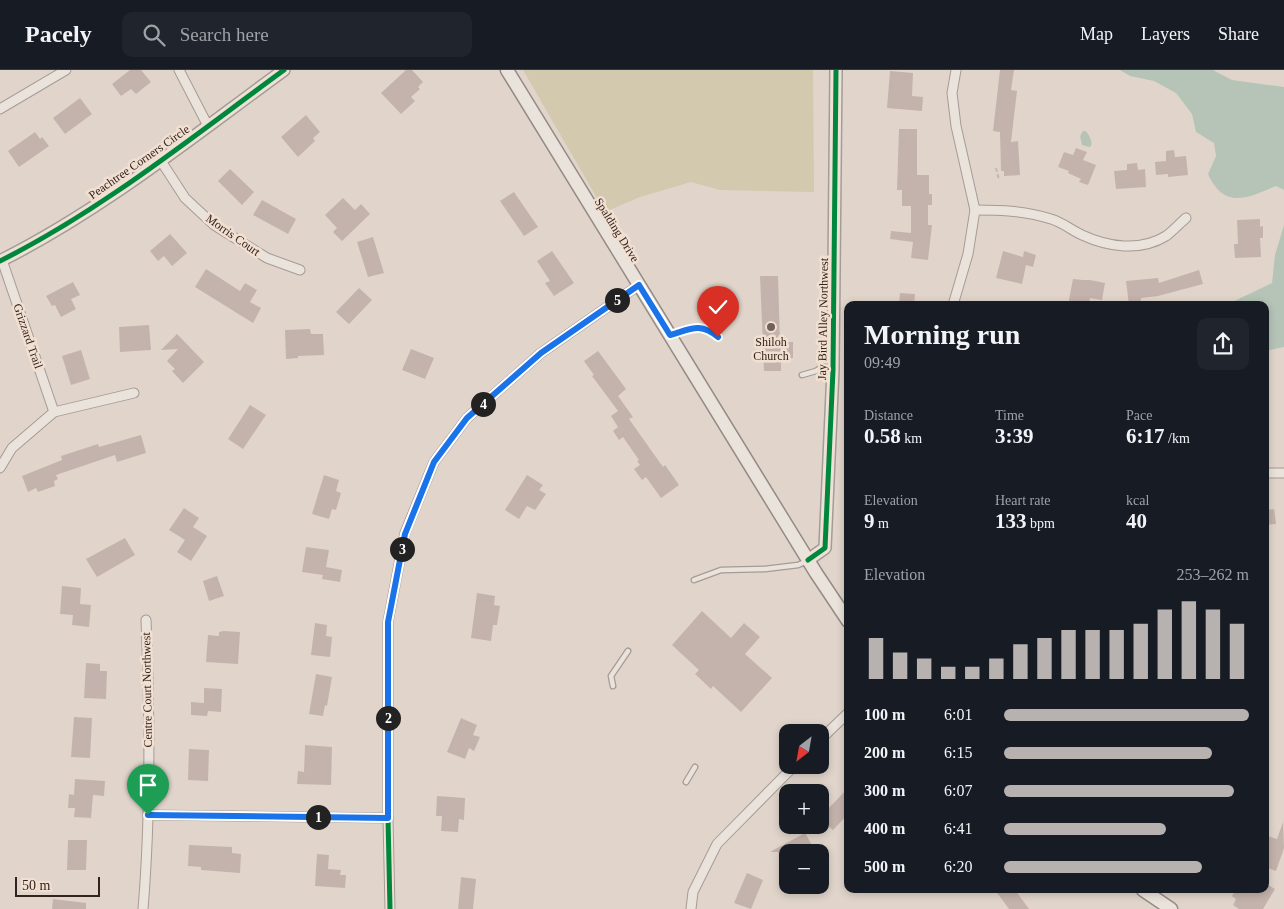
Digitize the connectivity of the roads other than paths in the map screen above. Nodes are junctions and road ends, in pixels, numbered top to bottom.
1 (66, 70) edge
2 (179, 70) edge
3 (284, 70) edge
4 (507, 70) edge
5 (836, 70) edge
6 (956, 70) edge
7 (0, 108) edge
8 (208, 126) junction
9 (161, 161) junction
10 (975, 210) junction
11 (1186, 218) dead end
12 (1, 260) edge
13 (300, 270) dead end
14 (639, 285) junction
15 (954, 301) edge
16 (709, 310) dead end
17 (708, 328) junction
18 (670, 335) junction
19 (718, 337) dead end
20 (833, 370) junction
21 (802, 374) dead end
22 (134, 393) dead end
23 (54, 412) junction
24 (0, 468) edge
25 (1269, 473) edge
26 (1284, 474) edge
27 (808, 560) junction
28 (694, 580) dead end
29 (844, 615) edge
30 (146, 620) dead end
31 (628, 651) dead end
32 (613, 686) dead end
33 (844, 717) edge
34 (829, 731) edge
35 (695, 767) dead end
36 (786, 774) edge
37 (686, 782) dead end
38 (148, 815) junction
39 (388, 818) junction
40 (1147, 893) edge
41 (143, 909) edge
42 (390, 909) edge
43 (692, 909) edge
44 (1171, 909) edge

1 - 7 street
2 - 8 street
3 - 8 street, Peachtree Corners Circle
4 - 14 main road, Spalding Drive
5 - 20 street, Jay Bird Alley Northwest
6 - 10 street
8 - 9 street, Peachtree Corners Circle
9 - 12 street, Peachtree Corners Circle
9 - 13 street, Morris Court
10 - 11 street
10 - 15 street
12 - 23 street, Grizzard Trail
14 - 18 main road, Spalding Drive
14 - 39 street
16 - 17 lane
17 - 18 lane
17 - 19 lane
18 - 27 main road, Spalding Drive
20 - 21 lane
20 - 27 street, Jay Bird Alley Northwest
22 - 23 street
23 - 24 street
25 - 26 street
27 - 28 lane
27 - 29 main road, Spalding Drive
30 - 38 street, Centre Court Northwest
31 - 32 lane
33 - 34 street
35 - 37 lane
36 - 43 street
38 - 39 street
38 - 41 street, Centre Court Northwest
39 - 42 street
40 - 44 main road

